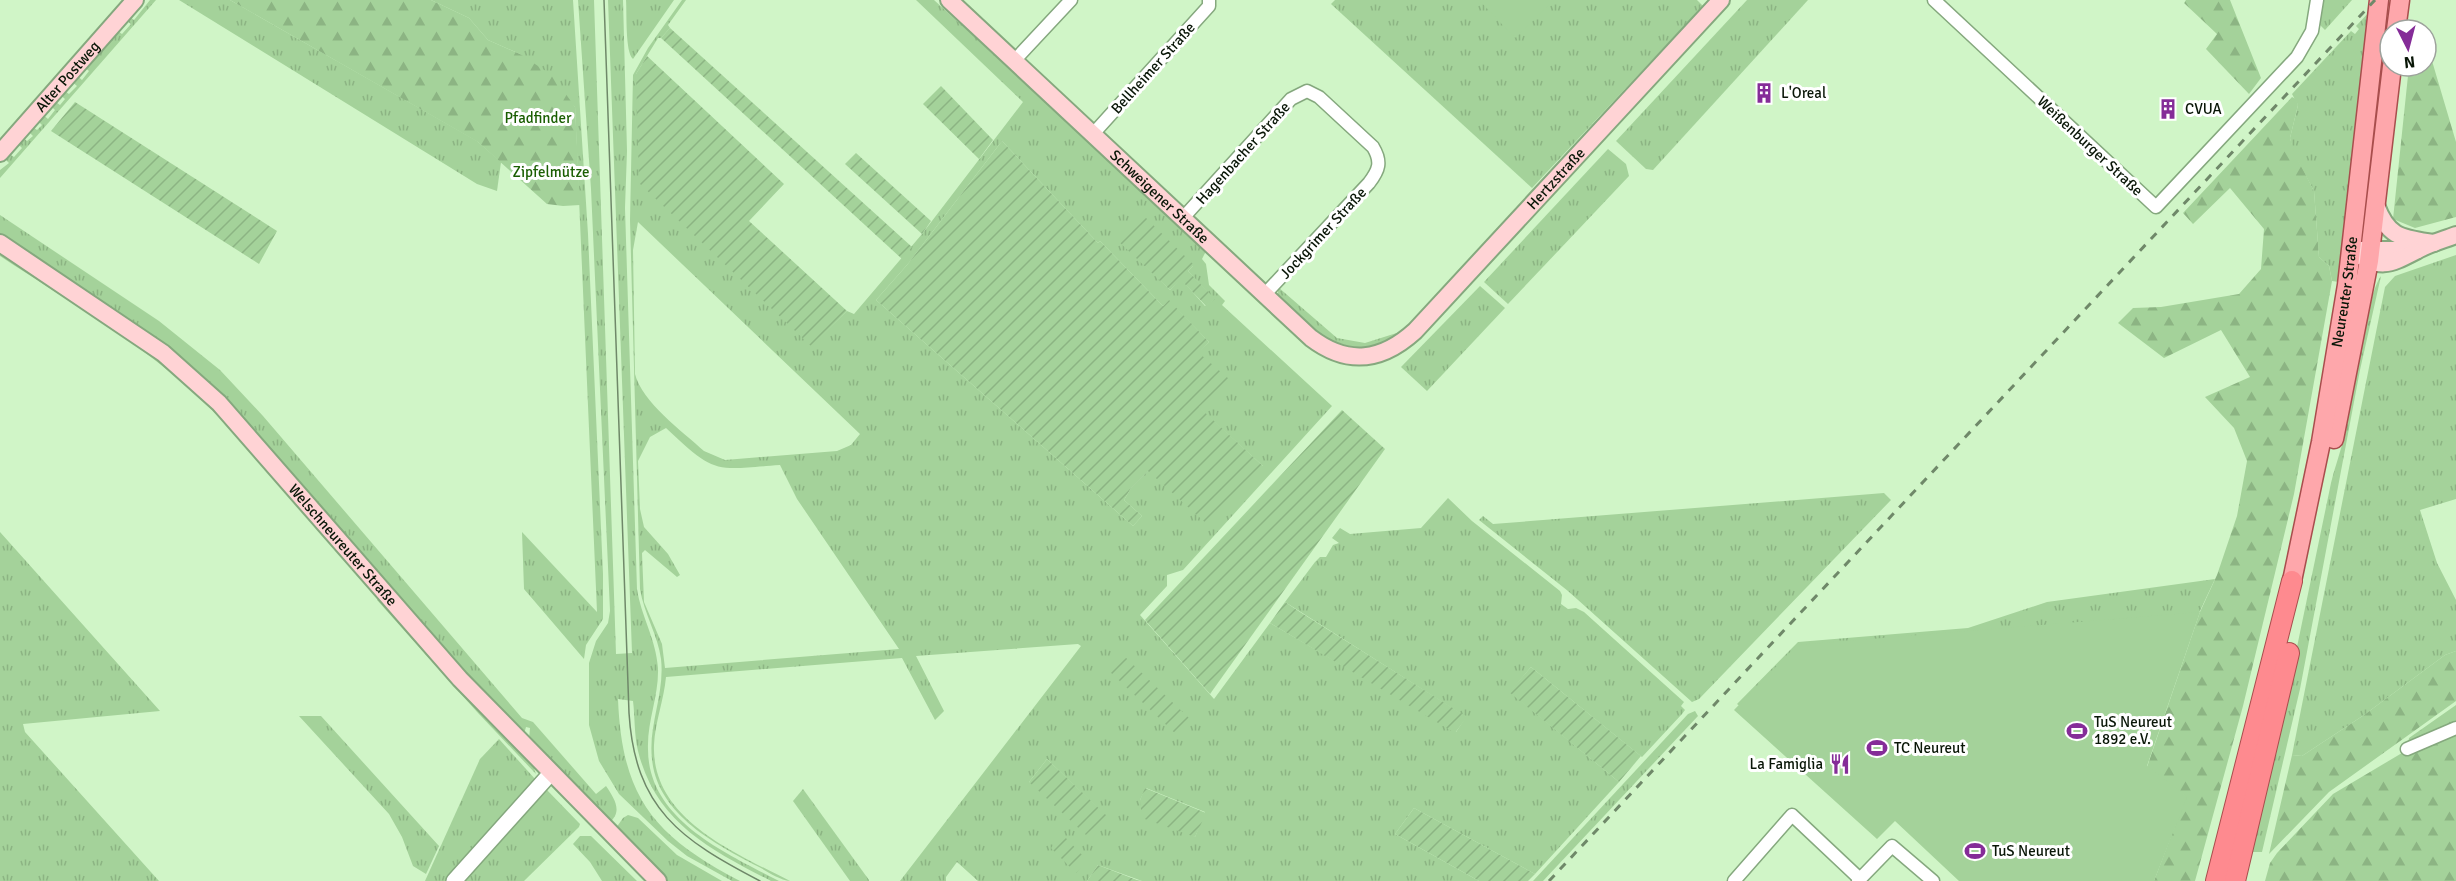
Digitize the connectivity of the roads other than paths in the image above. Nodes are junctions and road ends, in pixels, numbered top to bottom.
1 (135, 0) edge
2 (950, 0) edge
3 (1071, 0) edge
4 (1209, 0) edge
5 (1721, 0) edge
6 (1935, 0) edge
7 (2317, 0) edge
8 (2379, 0) edge
9 (2400, 0) edge
10 (2398, 18) edge
11 (1014, 61) junction
12 (2391, 78) edge
13 (1307, 91) joint
14 (1093, 134) junction
15 (0, 153) edge
16 (2376, 205) junction
17 (1182, 219) junction
18 (2456, 236) edge
19 (0, 243) edge
20 (2435, 243) junction
21 (2352, 251) junction
22 (2370, 255) junction
23 (1265, 294) junction
24 (1386, 351) joint
25 (2298, 582) junction
26 (2456, 728) edge
27 (2407, 749) dead end
28 (551, 772) junction
29 (1859, 880) edge
30 (454, 881) edge
31 (658, 881) edge
32 (1734, 881) edge
33 (1934, 881) edge
34 (2216, 881) edge
35 (2235, 881) edge

1 - 15 main road, Alter Postweg
2 - 11 main road, Schweigener Straße
3 - 11 street
4 - 14 street, Bellheimer Straße
5 - 24 main road, Hertzstraße
6 - 7 street, Weißenburger Straße
8 - 21 main road, Neureuter Straße
9 - 10 main road
11 - 14 main road, Schweigener Straße
12 - 16 main road, Neureuter Straße
13 - 17 street, Hagenbacher Straße
13 - 23 street, Jockgrimer Straße
14 - 17 main road, Schweigener Straße
16 - 20 main road
16 - 22 main road, Neureuter Straße
17 - 23 main road, Schweigener Straße
18 - 20 main road
19 - 28 main road, Welschneureuter Straße
20 - 22 main road
21 - 22 main road
21 - 25 main road, Neureuter Straße
22 - 25 main road, Neureuter Straße
23 - 24 main road, Schweigener Straße
25 - 34 highway
25 - 35 highway
26 - 27 street
28 - 30 street
28 - 31 main road, Welschneureuter Straße
29 - 32 street
29 - 33 street

